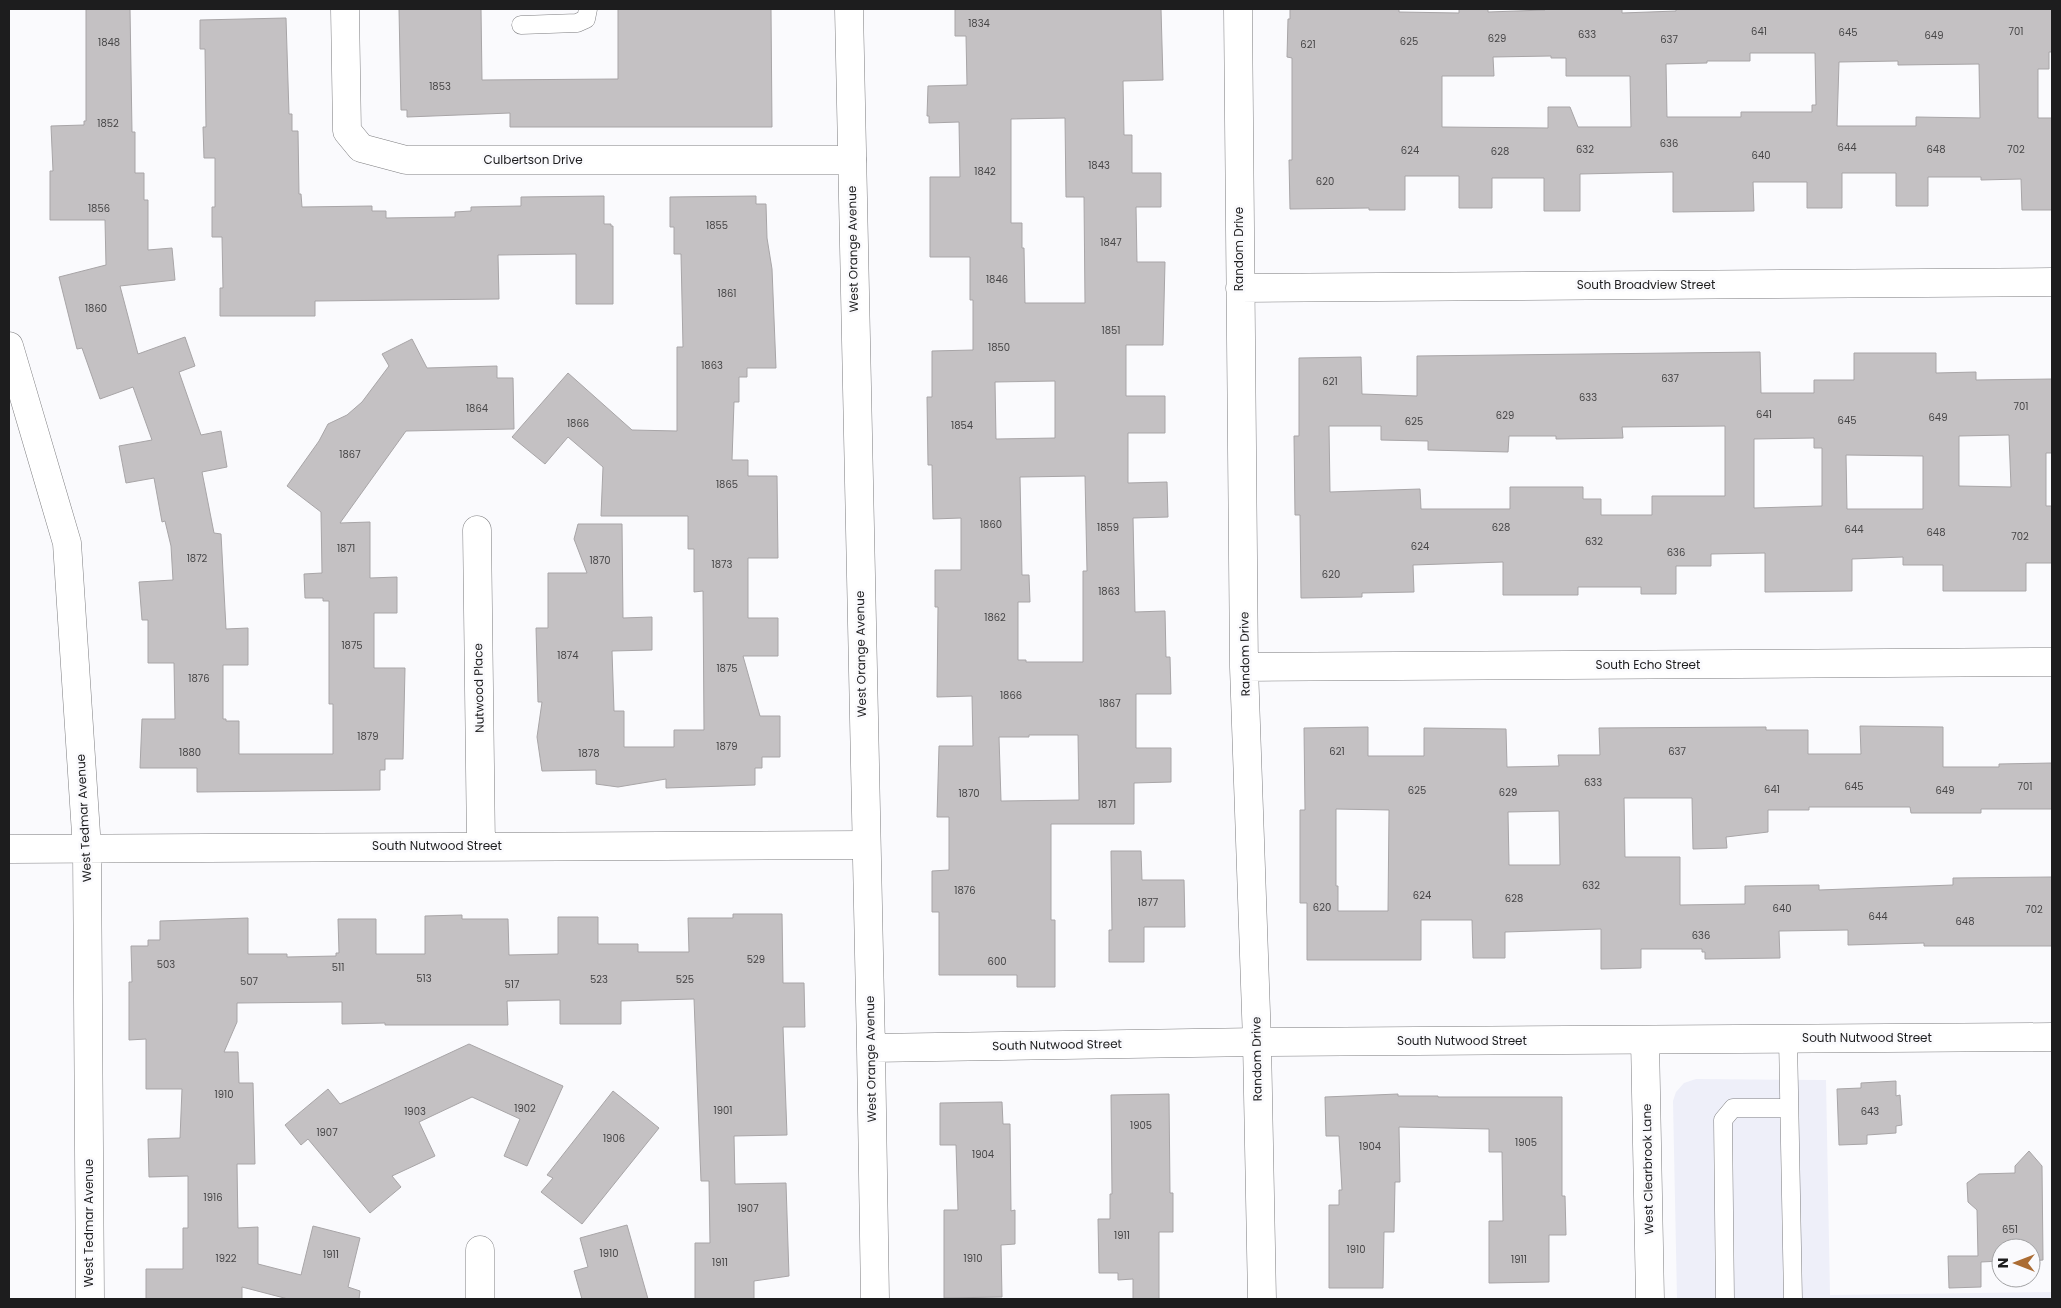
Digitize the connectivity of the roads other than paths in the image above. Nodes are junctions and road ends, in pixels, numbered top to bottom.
1 (345, 9) edge
2 (588, 9) edge
3 (848, 9) edge
4 (1238, 9) edge
5 (521, 25) dead end
6 (852, 160) junction
7 (2052, 282) edge
8 (1240, 288) junction
9 (9, 346) edge
10 (477, 530) dead end
11 (2052, 662) edge
12 (1244, 667) junction
13 (865, 845) junction
14 (481, 846) junction
15 (9, 849) edge
16 (87, 849) junction
17 (2052, 1037) edge
18 (1788, 1039) junction
19 (1645, 1040) junction
20 (1257, 1042) junction
21 (871, 1048) junction
22 (1789, 1108) junction
23 (480, 1250) dead end
24 (90, 1299) edge
25 (480, 1299) edge
26 (875, 1299) edge
27 (1262, 1299) edge
28 (1650, 1299) edge
29 (1725, 1299) edge
30 (1793, 1299) edge

1 - 6 street, Culbertson Drive
2 - 5 lane
3 - 6 street, West Orange Avenue
4 - 8 street, Random Drive
6 - 13 street, West Orange Avenue
7 - 8 street, South Broadview Street
8 - 12 street, Random Drive
9 - 16 street, West Tedmar Avenue
10 - 14 street, Nutwood Place
11 - 12 street, South Echo Street
12 - 20 street, Random Drive
13 - 14 street, South Nutwood Street
13 - 21 street, West Orange Avenue
14 - 16 street, South Nutwood Street
15 - 16 street, South Nutwood Street
16 - 24 street, West Tedmar Avenue
17 - 18 street, South Nutwood Street
18 - 19 street, South Nutwood Street
18 - 22 lane
19 - 20 street, South Nutwood Street
19 - 28 street, West Clearbrook Lane
20 - 21 street, South Nutwood Street
20 - 27 street, Random Drive
21 - 26 street, West Orange Avenue
22 - 29 lane
22 - 30 lane
23 - 25 street

